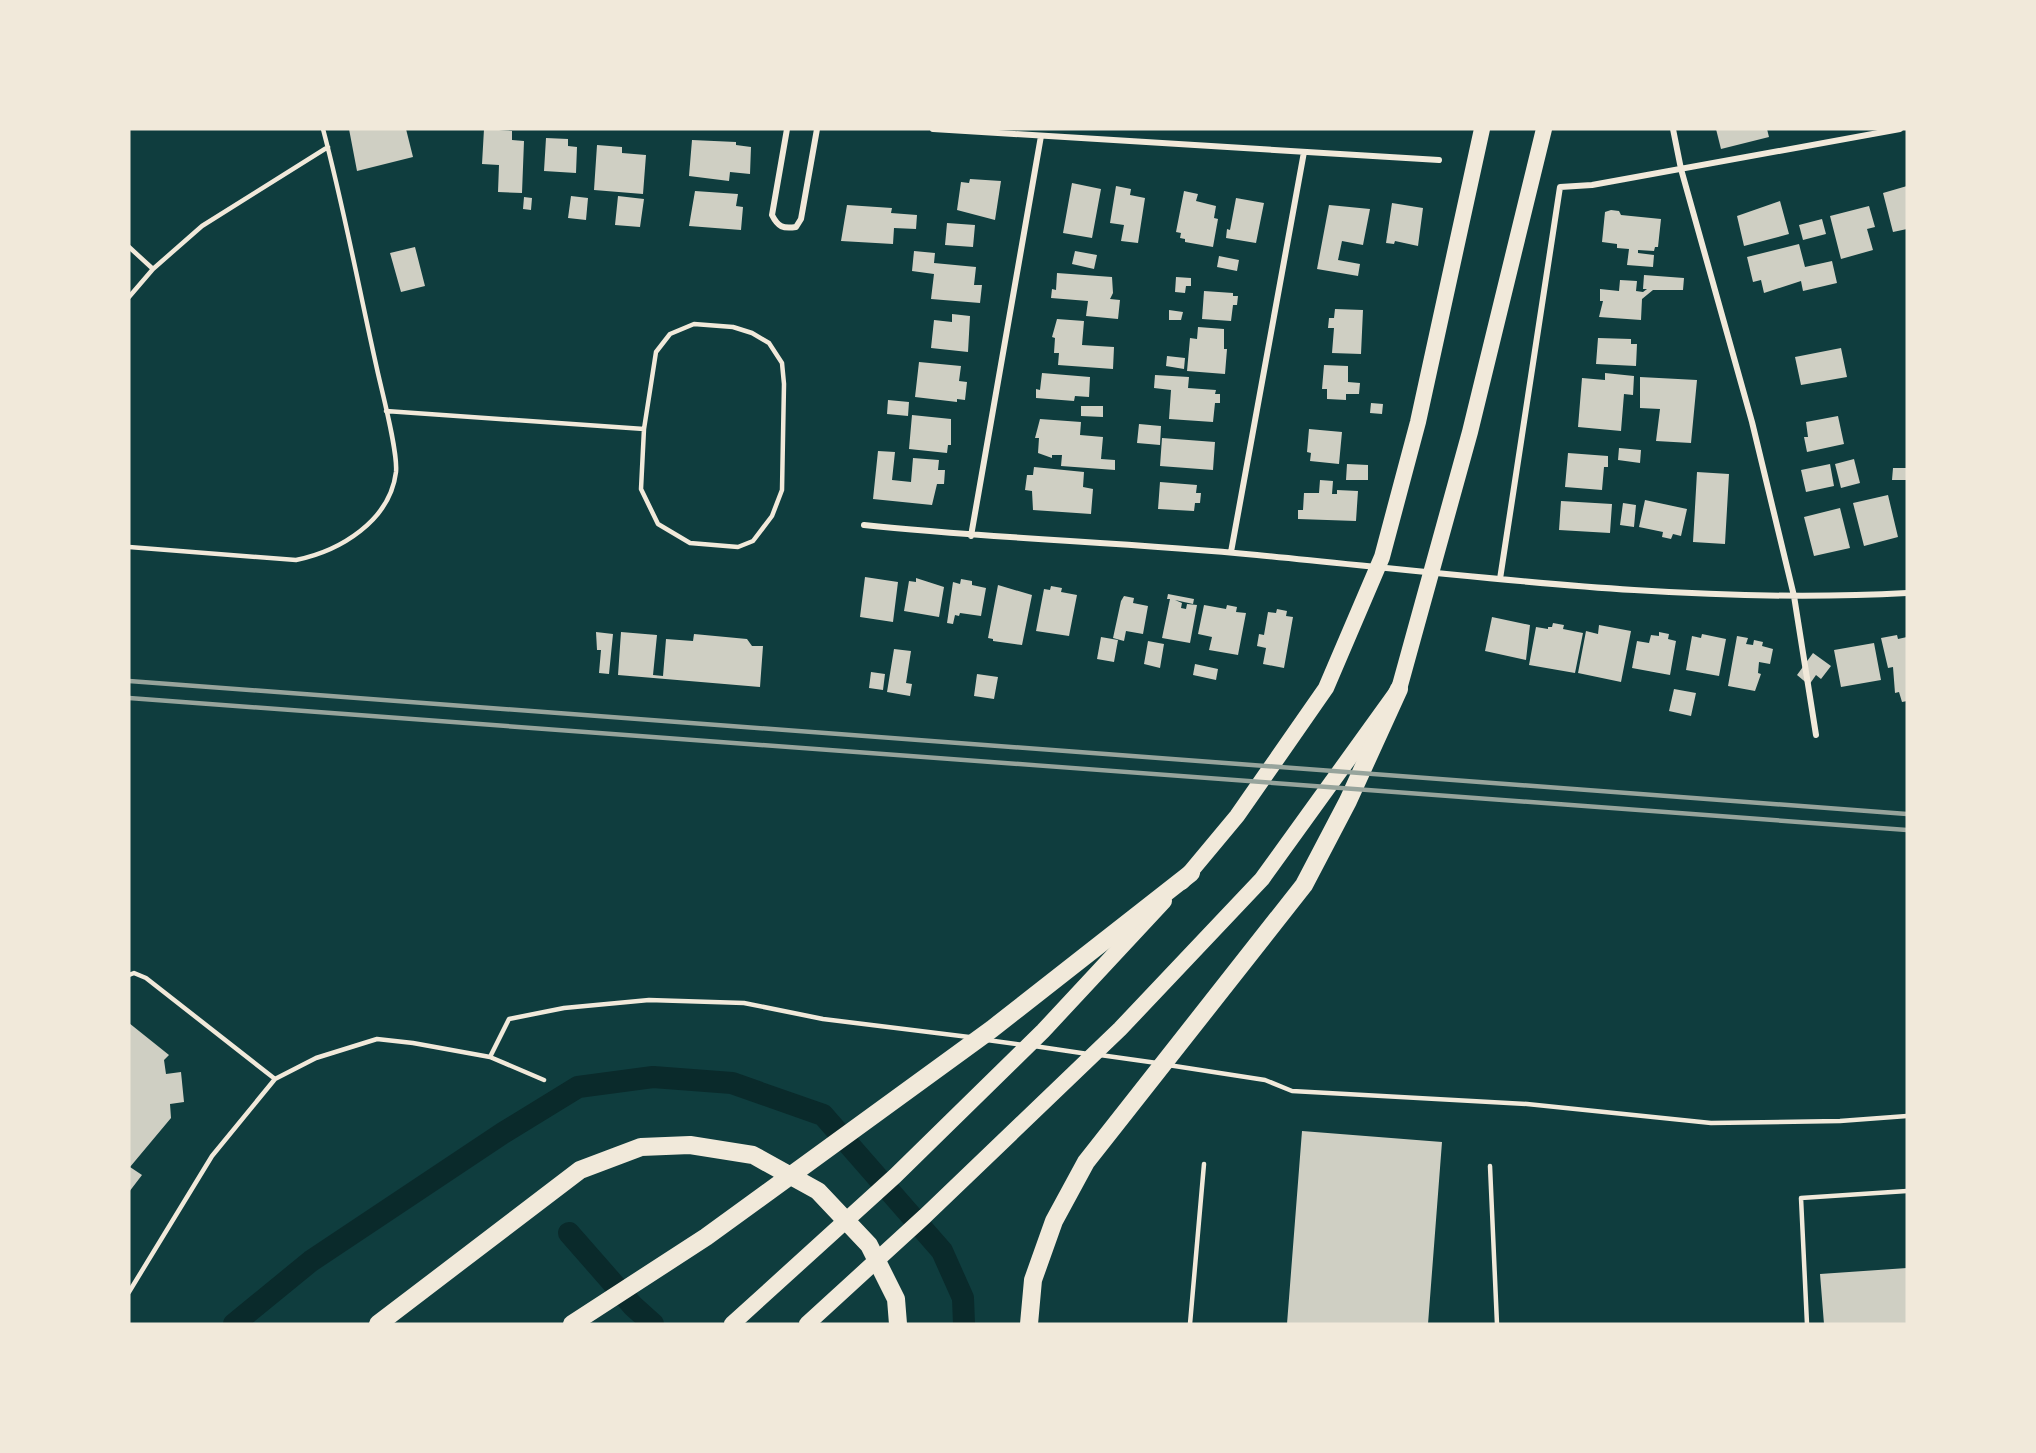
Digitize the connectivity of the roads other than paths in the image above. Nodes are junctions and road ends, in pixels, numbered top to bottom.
1 (323, 129) edge
2 (788, 129) edge
3 (817, 129) edge
4 (933, 129) edge
5 (1482, 129) edge
6 (1544, 129) edge
7 (1673, 129) edge
8 (1900, 129) edge
9 (1041, 136) junction
10 (328, 147) junction
11 (1304, 152) junction
12 (1439, 160) dead end
13 (1681, 169) junction
14 (129, 247) edge
15 (153, 269) junction
16 (129, 297) edge
17 (386, 411) junction
18 (644, 429) junction
19 (864, 525) dead end
20 (971, 536) junction
21 (129, 547) edge
22 (1231, 552) junction
23 (1500, 579) junction
24 (1907, 593) edge
25 (1794, 596) junction
26 (1399, 689) junction
27 (1816, 735) dead end
28 (1191, 873) junction
29 (129, 975) edge
30 (490, 1057) junction
31 (274, 1079) junction
32 (544, 1080) dead end
33 (1907, 1116) edge
34 (1204, 1164) dead end
35 (1490, 1166) dead end
36 (1907, 1191) edge
37 (129, 1292) edge
38 (378, 1324) edge
39 (572, 1324) edge
40 (732, 1324) edge
41 (807, 1324) edge
42 (898, 1324) edge
43 (1029, 1324) edge
44 (1190, 1324) edge
45 (1497, 1324) edge
46 (1807, 1324) edge

1 - 10 lane
2 - 3 street
4 - 9 street
5 - 28 highway
6 - 26 highway
7 - 13 street
8 - 13 street
9 - 11 street
9 - 20 street
10 - 15 lane
10 - 17 lane
11 - 12 street
11 - 22 street
13 - 23 street
13 - 25 street
14 - 15 lane
15 - 16 lane
17 - 18 lane
17 - 21 lane
18 - 18 lane
19 - 20 street
20 - 22 street
22 - 23 street
23 - 25 street
24 - 25 street
25 - 27 street
26 - 41 highway
26 - 43 highway
28 - 39 highway
28 - 40 highway
29 - 31 lane
30 - 31 lane
30 - 32 lane
30 - 33 lane
31 - 37 lane
34 - 44 lane
35 - 45 lane
36 - 46 lane
38 - 42 highway

